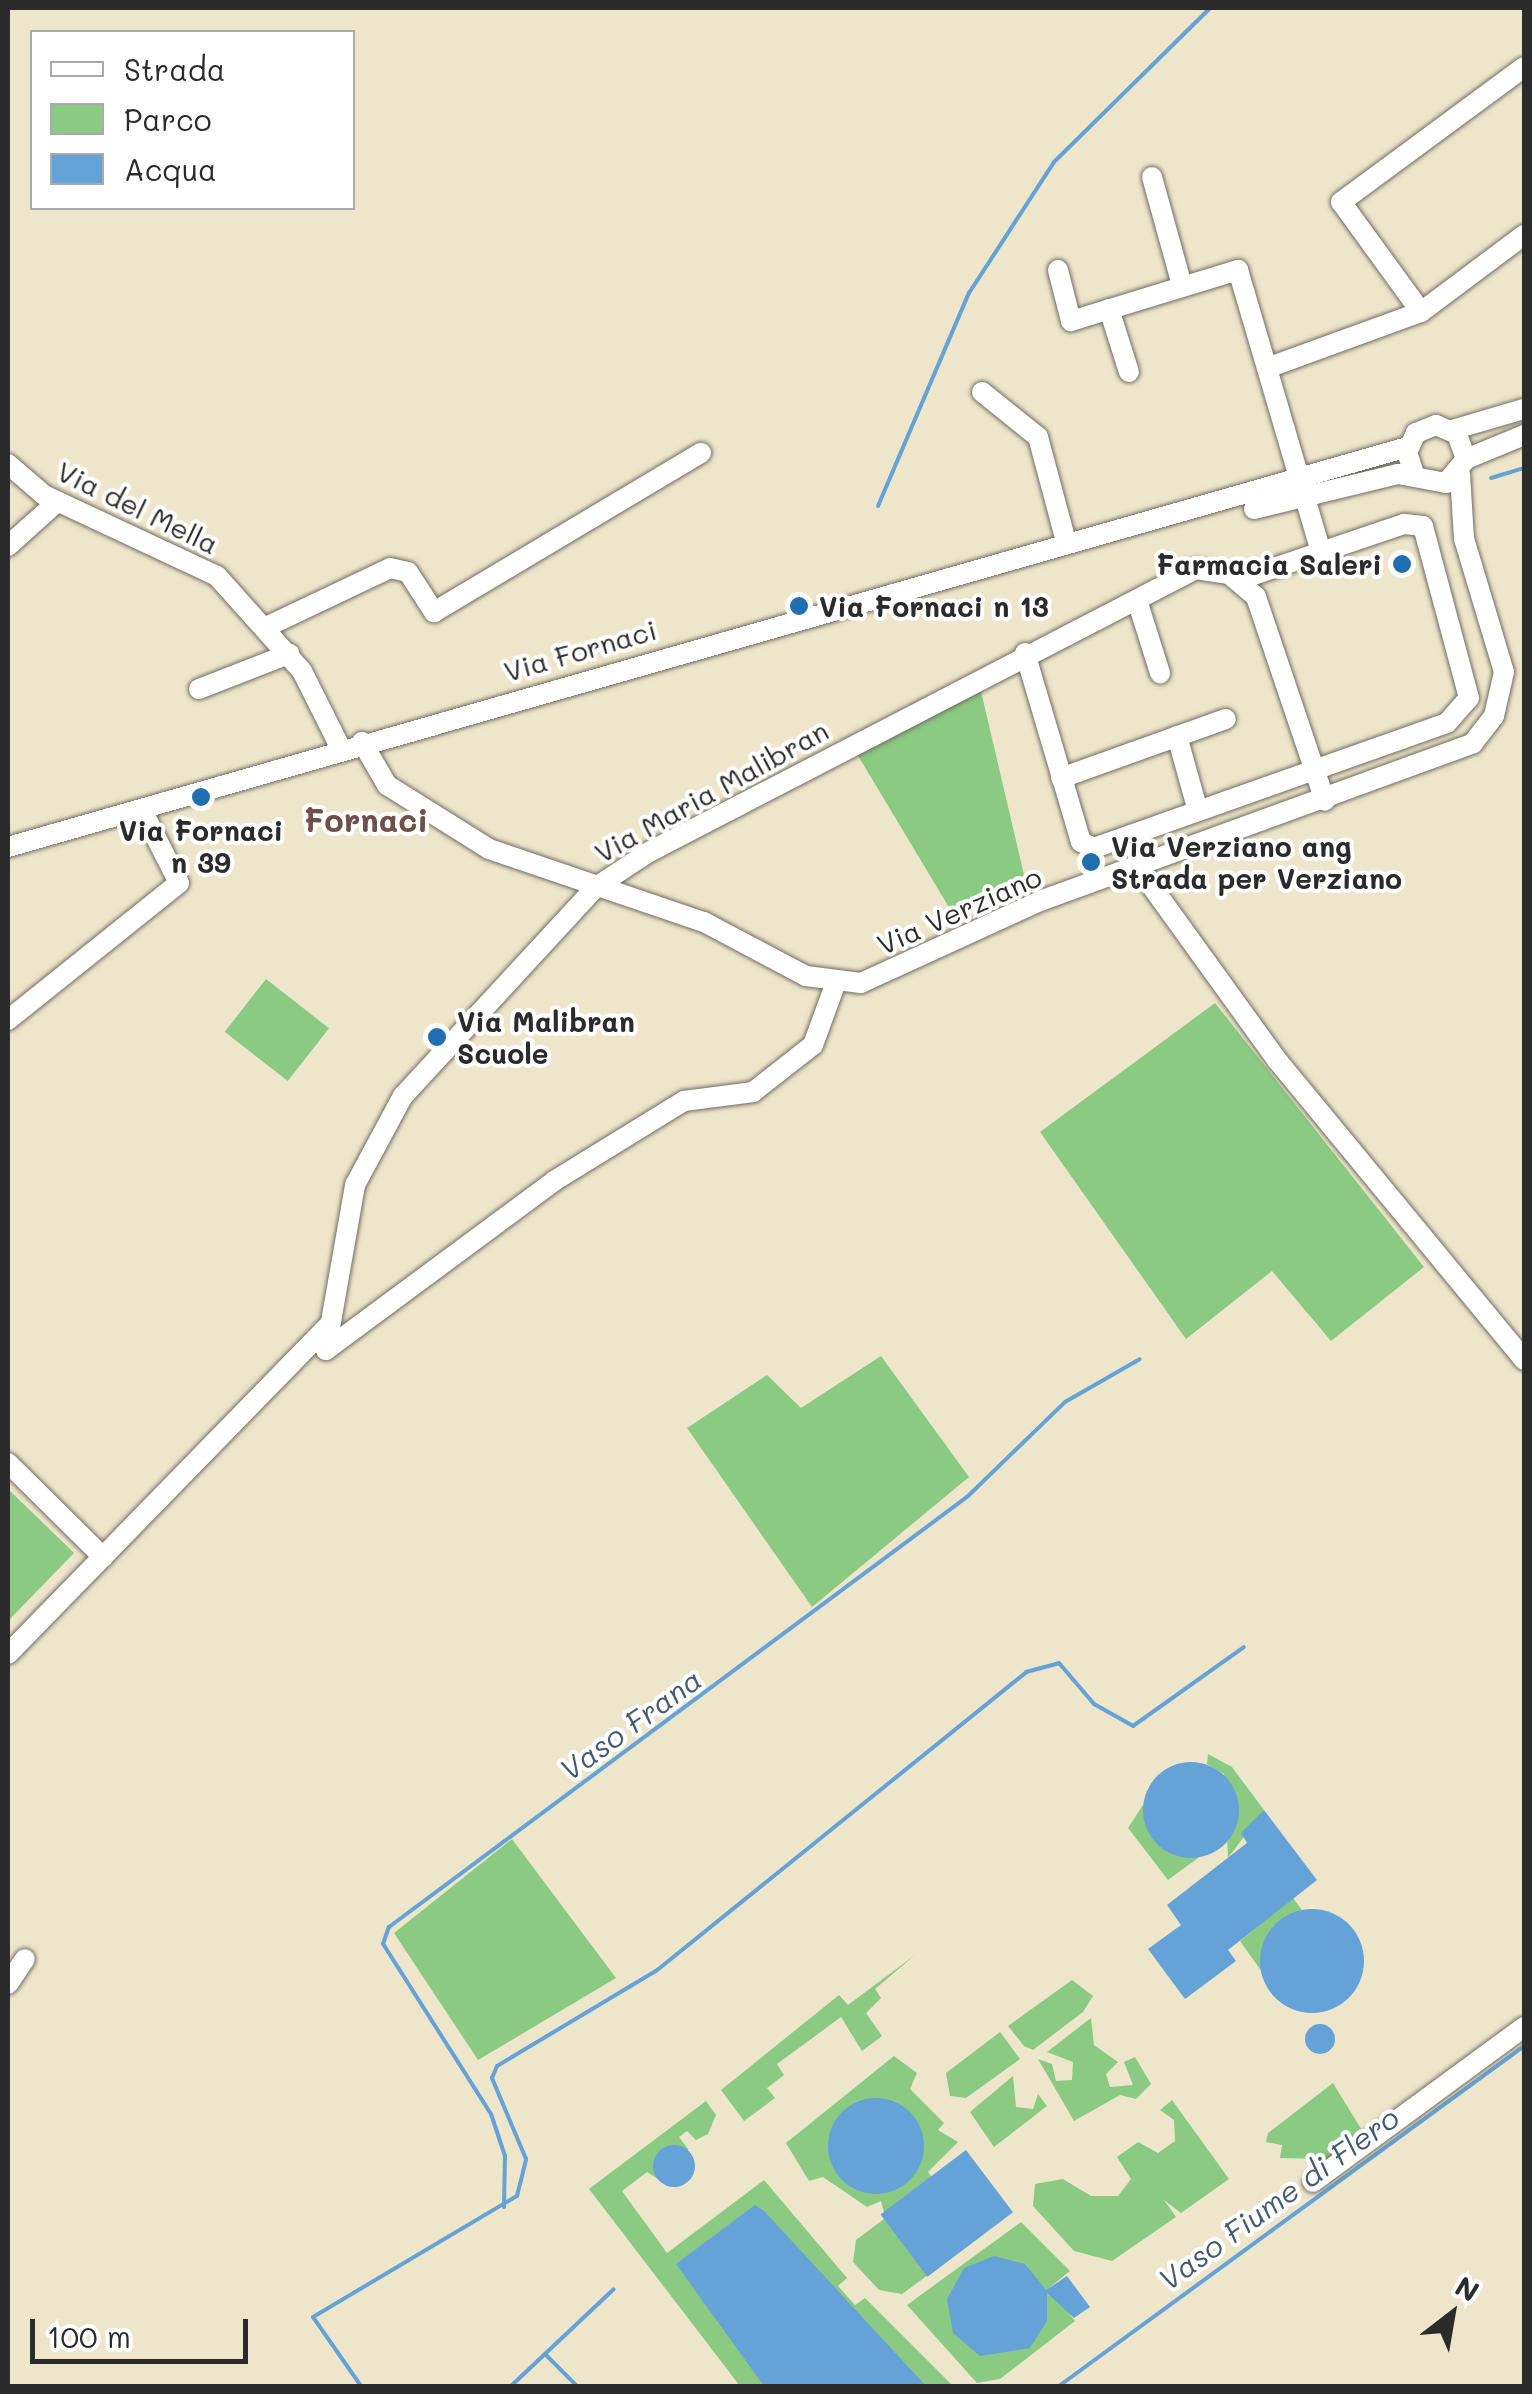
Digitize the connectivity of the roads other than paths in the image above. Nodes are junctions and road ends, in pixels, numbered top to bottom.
1 (1524, 67) edge
2 (1152, 176) dead end
3 (1524, 235) edge
4 (1058, 270) dead end
5 (1182, 285) junction
6 (1109, 309) junction
7 (1421, 312) junction
8 (1267, 368) junction
9 (1129, 372) dead end
10 (982, 392) dead end
11 (1524, 408) edge
12 (1452, 430) junction
13 (1524, 435) edge
14 (1408, 447) junction
15 (701, 453) dead end
16 (8, 464) edge
17 (1463, 466) junction
18 (1416, 476) junction
19 (1438, 485) junction
20 (1304, 490) junction
21 (57, 502) junction
22 (1064, 538) junction
23 (1464, 539) junction
24 (8, 546) edge
25 (1320, 548) junction
26 (1239, 580) junction
27 (1137, 600) junction
28 (266, 627) junction
29 (1492, 630) junction
30 (1460, 642) junction
31 (1025, 653) junction
32 (289, 654) junction
33 (1160, 673) dead end
34 (199, 689) dead end
35 (1226, 720) dead end
36 (1177, 736) junction
37 (362, 742) junction
38 (341, 749) junction
39 (1312, 770) junction
40 (1061, 778) junction
41 (1325, 801) junction
42 (142, 810) junction
43 (1198, 811) junction
44 (8, 848) edge
45 (1137, 866) junction
46 (596, 886) junction
47 (835, 986) junction
48 (8, 1020) edge
49 (330, 1324) junction
50 (1524, 1360) edge
51 (8, 1462) edge
52 (103, 1557) junction
53 (8, 1654) edge
54 (25, 1959) dead end
55 (8, 1984) edge
56 (1524, 2027) edge
57 (1313, 2182) dead end

1 - 7 street
2 - 5 street
3 - 7 street
4 - 6 street
5 - 6 street
5 - 8 street
6 - 9 street
7 - 8 street
8 - 20 street
10 - 22 street
11 - 12 street, Via Fornaci
12 - 14 street, Via Fornaci
12 - 17 street
13 - 17 street
14 - 18 street
14 - 20 street, Via Fornaci
15 - 28 street
16 - 21 street, Via del Mella
17 - 19 street
17 - 23 street
18 - 19 street
18 - 20 street, Via Fornaci
19 - 23 street
20 - 22 street, Via Fornaci
20 - 25 street
21 - 24 street
21 - 28 street, Via del Mella
22 - 37 street, Via Fornaci
23 - 29 street, Via Verziano
25 - 26 street
25 - 30 street
26 - 27 street, Via Maria Malibran
26 - 39 street
27 - 31 street, Via Maria Malibran
27 - 33 street
28 - 32 street, Via del Mella
29 - 30 street
29 - 41 street, Via Verziano
30 - 39 street
31 - 40 street
31 - 46 street, Via Maria Malibran
32 - 34 street
32 - 38 street, Via del Mella
35 - 36 street
36 - 40 street
36 - 43 street
37 - 38 street, Via Fornaci
37 - 46 street
38 - 42 street, Via Fornaci
39 - 41 street
39 - 43 street
40 - 43 street
41 - 45 street, Via Verziano
42 - 44 street, Via Fornaci
42 - 48 street
45 - 47 street, Via Verziano
45 - 50 street
46 - 47 street
46 - 49 street, Via Maria Malibran
47 - 49 street, Via Maria Malibran
49 - 52 street
51 - 52 street
52 - 53 street
54 - 55 street
56 - 57 street

